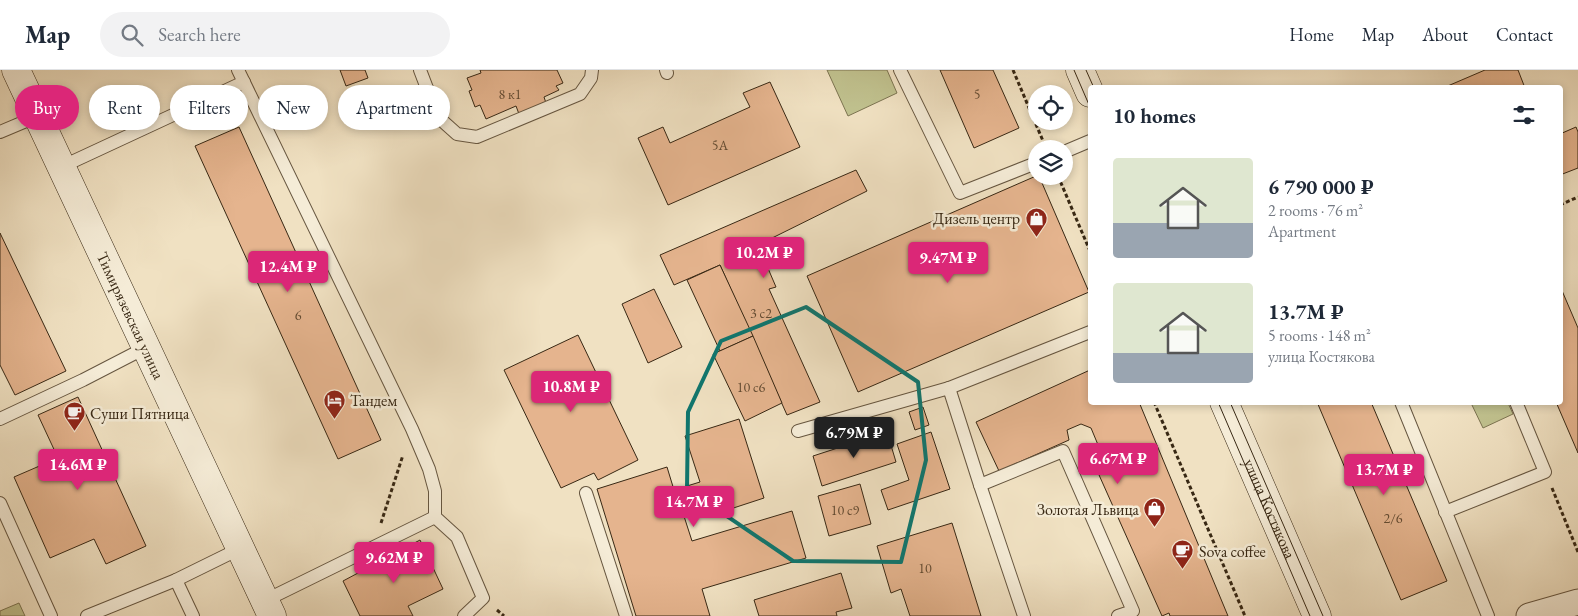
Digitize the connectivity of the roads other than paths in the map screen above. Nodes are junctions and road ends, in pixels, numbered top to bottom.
1 (16, 70) edge
2 (238, 70) edge
3 (420, 70) edge
4 (592, 70) edge
5 (900, 70) edge
6 (1080, 70) edge
7 (244, 82) junction
8 (23, 85) edge
9 (1088, 88) edge
10 (15, 126) edge
11 (44, 130) edge
12 (0, 132) edge
13 (1088, 142) edge
14 (1073, 148) edge
15 (1028, 166) edge
16 (61, 167) junction
17 (1088, 333) edge
18 (145, 348) junction
19 (949, 388) junction
20 (1225, 405) edge
21 (1402, 405) edge
22 (1517, 405) edge
23 (0, 419) edge
24 (798, 431) dead end
25 (980, 485) junction
26 (586, 493) dead end
27 (0, 503) edge
28 (1445, 512) junction
29 (434, 516) junction
30 (239, 549) junction
31 (176, 580) junction
32 (1578, 602) edge
33 (268, 609) edge
34 (51, 616) edge
35 (87, 616) edge
36 (193, 616) edge
37 (464, 616) edge
38 (626, 616) edge
39 (1024, 616) edge
40 (1118, 616) edge
41 (1317, 616) edge
42 (1488, 616) edge
43 (1529, 616) edge

1 - 8 main road, Тимирязевская улица
2 - 7 lane
3 - 4 lane
5 - 15 lane
6 - 9 main road
7 - 16 lane
7 - 29 lane
10 - 12 lane
11 - 16 main road, Тимирязевская улица
13 - 14 lane
16 - 18 main road, Тимирязевская улица
17 - 19 lane
18 - 23 lane
18 - 30 main road, Тимирязевская улица
19 - 24 lane
19 - 25 lane
20 - 41 main road, улица Костякова
21 - 28 lane
22 - 28 lane
25 - 39 lane
25 - 40 lane
26 - 38 lane
27 - 34 lane
28 - 42 lane
29 - 33 lane
29 - 37 lane
30 - 31 lane
30 - 33 main road, Тимирязевская улица
31 - 35 lane
31 - 36 lane
32 - 43 street

